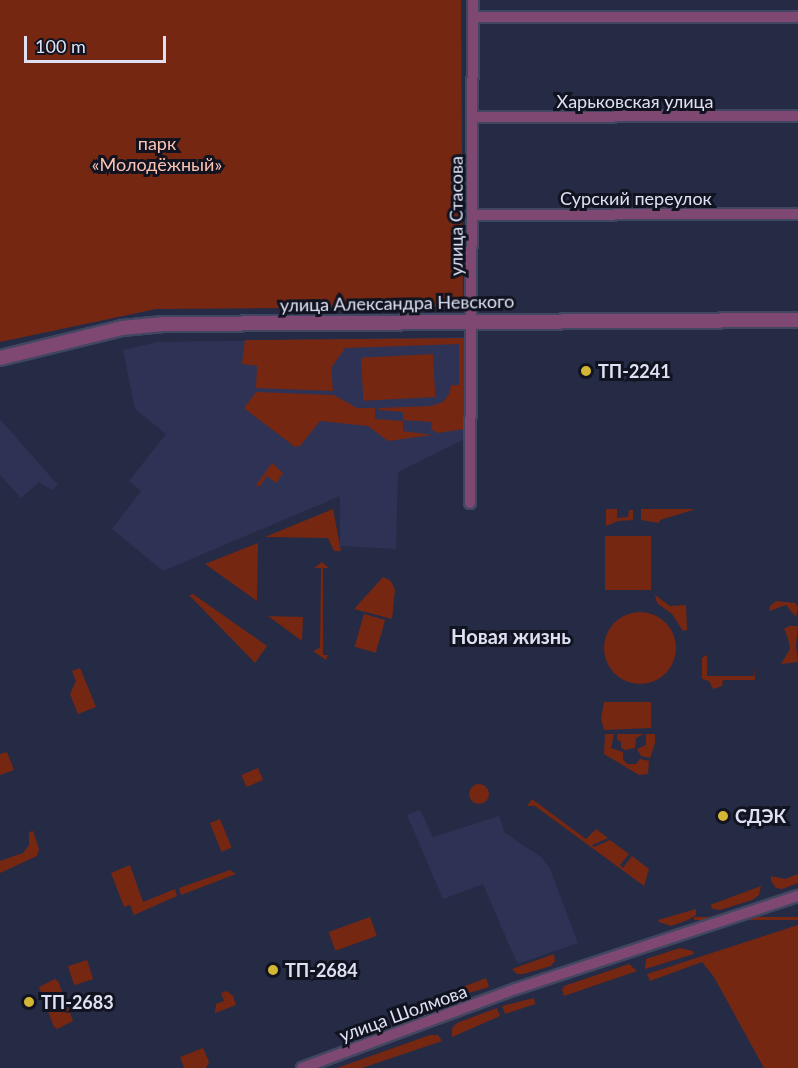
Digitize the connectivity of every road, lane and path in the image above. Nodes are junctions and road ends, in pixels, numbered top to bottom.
1 (473, 0) edge
2 (798, 16) edge
3 (473, 17) junction
4 (798, 116) edge
5 (473, 117) junction
6 (798, 214) edge
7 (473, 215) junction
8 (473, 320) junction
9 (798, 320) edge
10 (0, 358) edge
11 (470, 503) dead end
12 (798, 896) edge
13 (302, 1068) edge

1 - 3 street, улица Стасова
2 - 3 street
3 - 5 street, улица Стасова
4 - 5 street, Харьковская улица
5 - 7 street, улица Стасова
6 - 7 street, Сурский переулок
7 - 8 street, улица Стасова
8 - 9 street, улица Александра Невского
8 - 10 street, улица Александра Невского
8 - 11 street, улица Стасова
12 - 13 street, улица Шолмова

